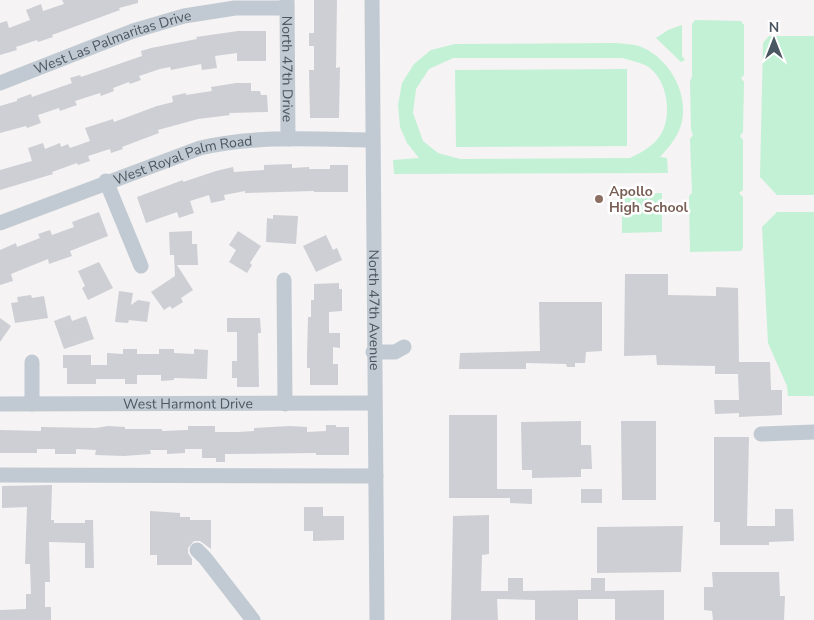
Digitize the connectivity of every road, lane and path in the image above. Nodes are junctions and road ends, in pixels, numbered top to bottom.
1 (372, 0) edge
2 (287, 4) edge
3 (0, 83) edge
4 (288, 138) junction
5 (372, 140) junction
6 (106, 182) junction
7 (0, 223) edge
8 (141, 266) dead end
9 (284, 280) dead end
10 (404, 347) dead end
11 (374, 352) junction
12 (32, 362) dead end
13 (374, 403) junction
14 (0, 404) edge
15 (32, 404) junction
16 (285, 404) junction
17 (814, 432) edge
18 (762, 434) dead end
19 (0, 475) edge
20 (376, 476) junction
21 (197, 550) dead end
22 (253, 620) edge
23 (377, 620) edge

1 - 5 street, North 47th Avenue
2 - 3 street, West Las Palmaritas Drive
2 - 4 street, North 47th Drive
4 - 5 street, West Royal Palm Road
4 - 6 street, West Royal Palm Road
5 - 11 street, North 47th Avenue
6 - 7 street, West Royal Palm Road
6 - 8 street
9 - 16 street
10 - 11 street
11 - 13 street, North 47th Avenue
12 - 15 street
13 - 16 street, West Harmont Drive
13 - 20 street, North 47th Avenue
14 - 15 street, West Harmont Drive
15 - 16 street, West Harmont Drive
17 - 18 street
19 - 20 street
20 - 23 street, North 47th Avenue
21 - 22 street

